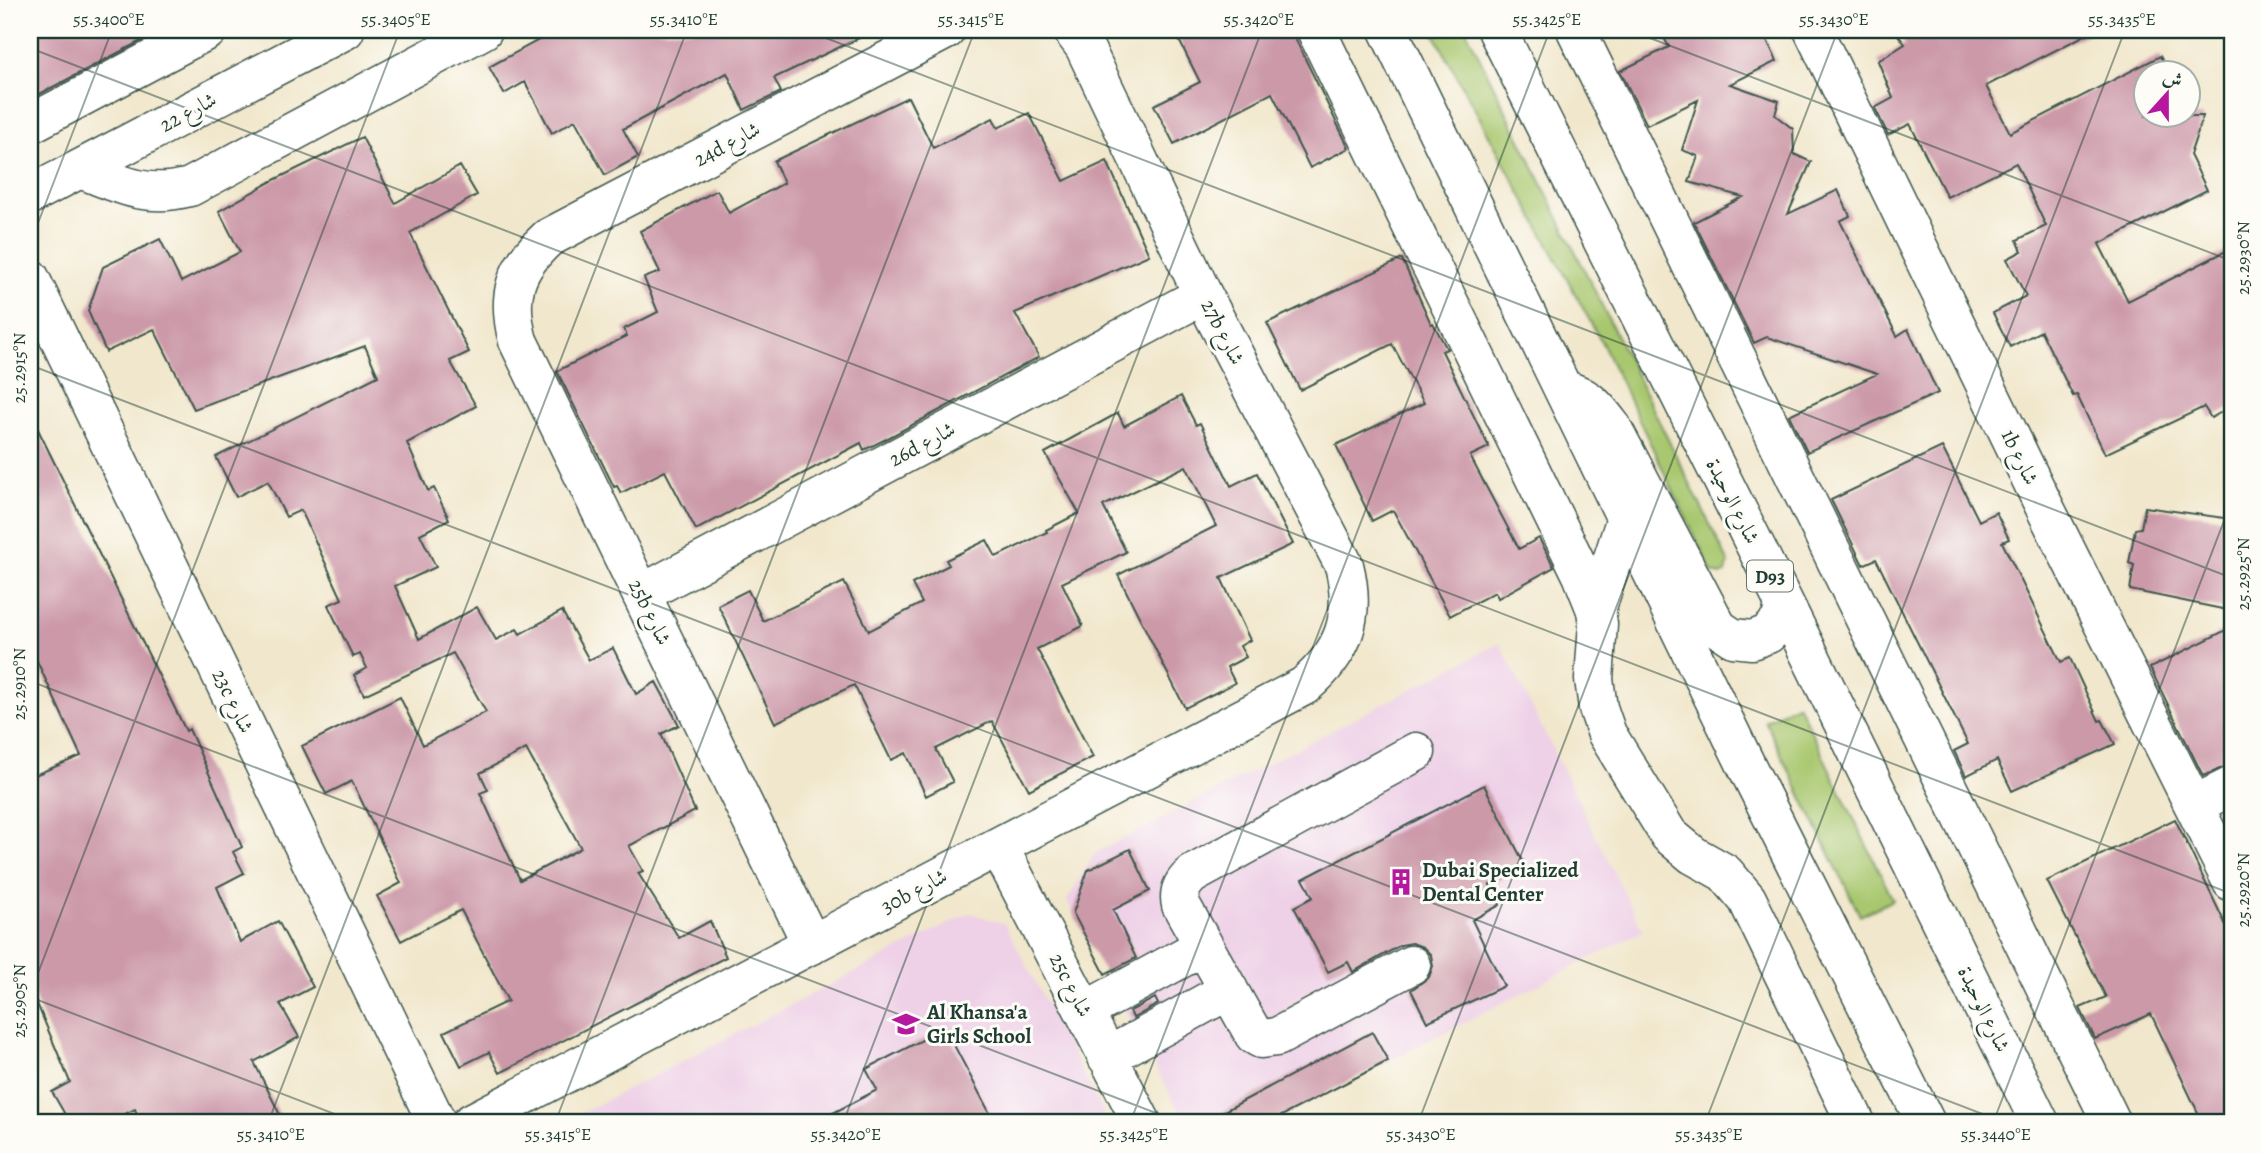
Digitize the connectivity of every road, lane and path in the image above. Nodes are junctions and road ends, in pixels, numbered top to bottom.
1 (208, 30) edge
2 (345, 30) edge
3 (483, 30) edge
4 (946, 30) edge
5 (1072, 30) edge
6 (1316, 30) edge
7 (1388, 30) edge
8 (1497, 30) edge
9 (1576, 30) edge
10 (1813, 30) edge
11 (30, 124) edge
12 (79, 169) junction
13 (30, 195) edge
14 (519, 273) joint
15 (30, 278) edge
16 (1203, 295) junction
17 (1563, 390) junction
18 (1626, 518) junction
19 (641, 594) junction
20 (1784, 603) junction
21 (1596, 610) junction
22 (1342, 640) joint
23 (1416, 752) dead end
24 (2232, 786) edge
25 (2194, 805) junction
26 (999, 847) junction
27 (2232, 882) edge
28 (811, 945) junction
29 (1204, 946) junction
30 (1411, 965) dead end
31 (1229, 990) junction
32 (1085, 1011) junction
33 (1107, 1057) junction
34 (437, 1123) edge
35 (471, 1123) edge
36 (1142, 1123) edge
37 (1856, 1123) edge
38 (1926, 1123) edge
39 (2040, 1123) edge
40 (2112, 1123) edge

1 - 11 street
2 - 12 street, شارع 22
3 - 12 street
4 - 14 street, 24d شارع
5 - 16 street, 27b شارع
6 - 21 street
7 - 17 street
8 - 20 street, شارع الوحيدة / D93
9 - 40 street
10 - 25 street, 1b شارع
12 - 13 street, شارع 22
14 - 19 street, 25b شارع
15 - 34 street, 23c شارع
16 - 19 street, 26d شارع
16 - 22 street, 27b شارع
17 - 18 street
17 - 20 street
18 - 21 street
18 - 38 street
19 - 28 street, 25b شارع
20 - 39 street, شارع الوحيدة / D93
21 - 37 street
22 - 26 street, 30b شارع
23 - 29 street
24 - 25 street
25 - 27 street, 1b شارع
26 - 28 street, 30b شارع
26 - 32 street, 25c شارع
28 - 35 street, 30b شارع
29 - 31 street
29 - 32 street
30 - 31 street
31 - 33 street
32 - 33 street, 25c شارع
33 - 36 street, 25c شارع

